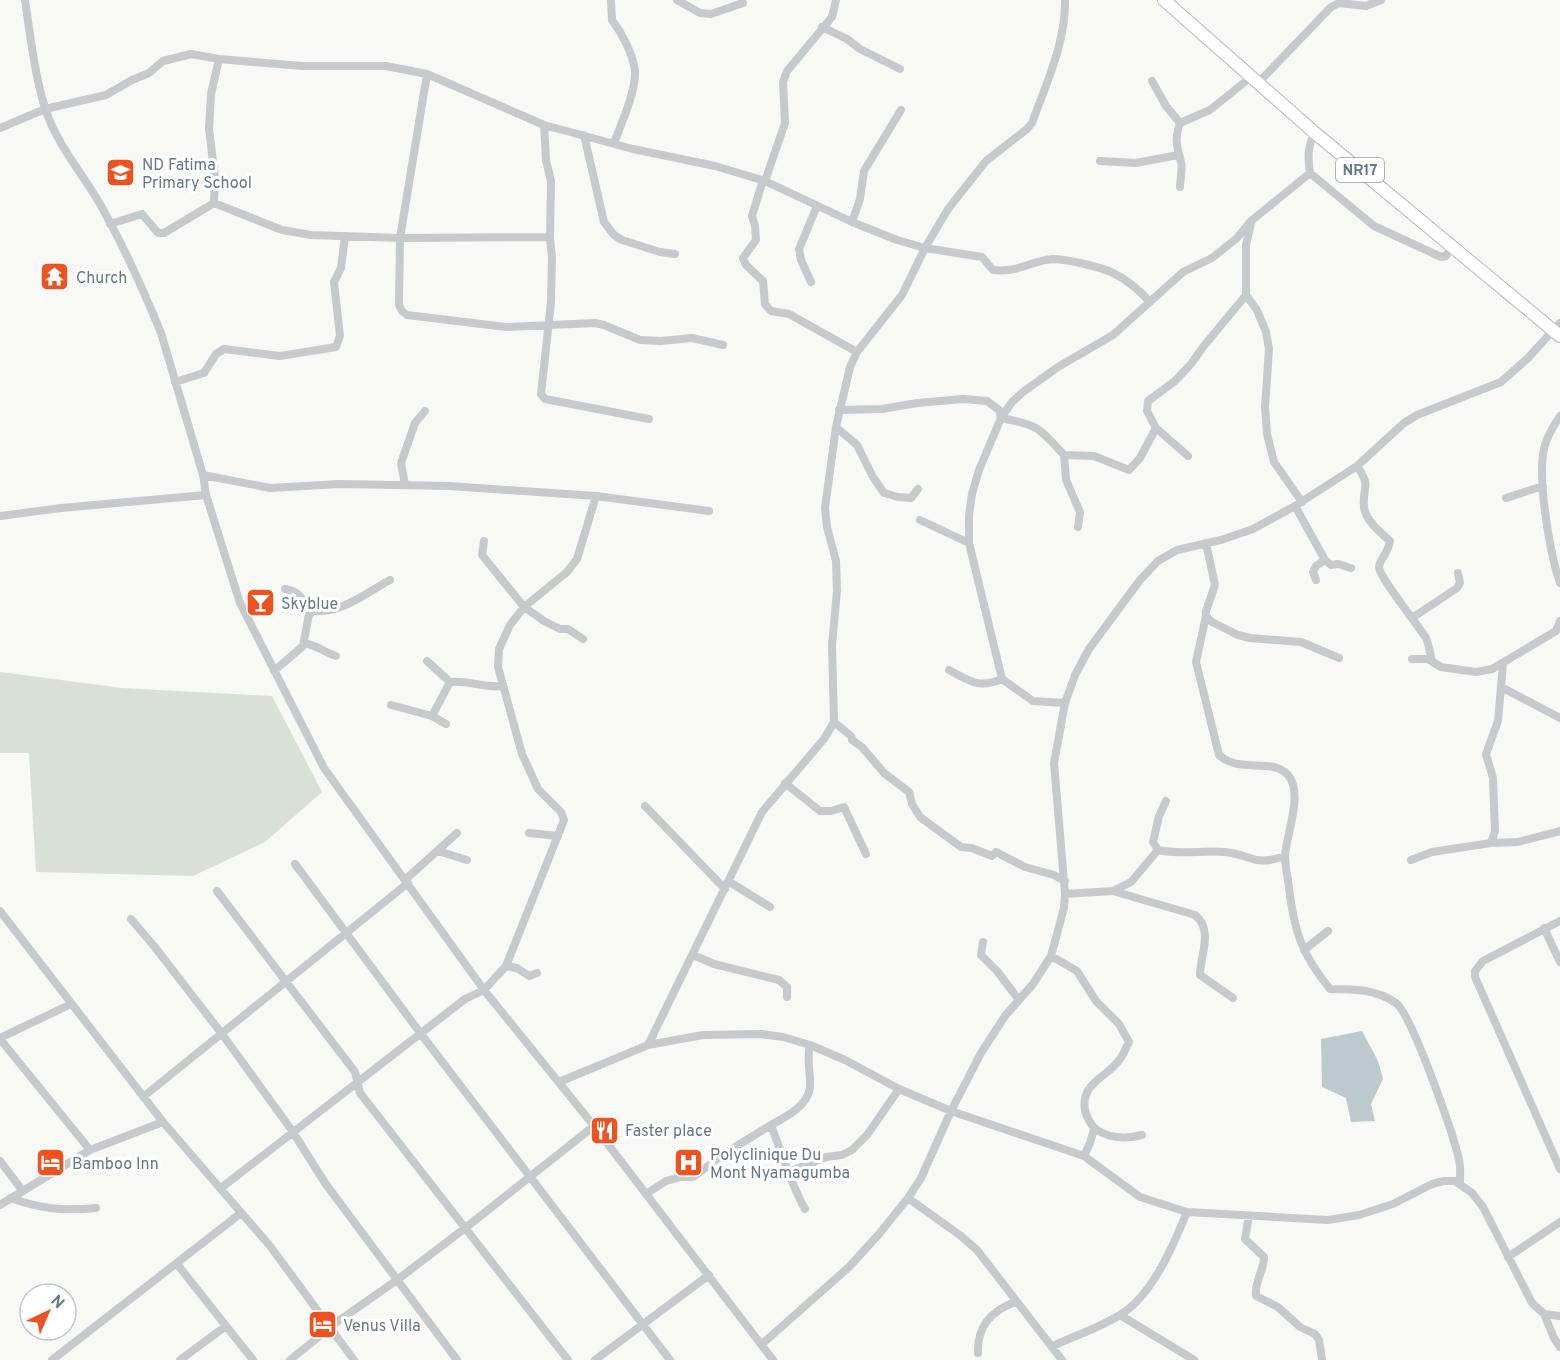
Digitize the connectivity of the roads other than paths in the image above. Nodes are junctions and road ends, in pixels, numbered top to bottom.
1 (25, 0) edge
2 (612, 0) edge
3 (677, 0) edge
4 (836, 0) edge
5 (1065, 0) edge
6 (1164, 0) edge
7 (1381, 0) edge
8 (744, 3) dead end
9 (822, 27) junction
10 (219, 59) junction
11 (900, 69) dead end
12 (427, 74) junction
13 (1254, 80) junction
14 (1152, 81) dead end
15 (45, 109) junction
16 (901, 110) dead end
17 (1180, 123) junction
18 (544, 125) junction
19 (0, 128) edge
20 (1315, 133) junction
21 (584, 135) junction
22 (614, 144) junction
23 (1178, 155) junction
24 (1101, 161) dead end
25 (1310, 173) junction
26 (764, 181) junction
27 (1180, 187) dead end
28 (214, 203) junction
29 (817, 206) junction
30 (1251, 221) junction
31 (852, 222) junction
32 (110, 224) junction
33 (345, 236) junction
34 (550, 237) junction
35 (400, 238) junction
36 (1452, 246) junction
37 (925, 248) junction
38 (675, 254) dead end
39 (811, 282) dead end
40 (1246, 295) junction
41 (1150, 302) junction
42 (548, 324) junction
43 (1558, 330) edge
44 (723, 345) dead end
45 (857, 352) junction
46 (175, 382) junction
47 (839, 410) junction
48 (425, 411) dead end
49 (1560, 416) edge
50 (1001, 418) junction
51 (649, 419) dead end
52 (836, 427) junction
53 (1156, 428) junction
54 (1064, 455) junction
55 (1188, 456) dead end
56 (1357, 466) junction
57 (203, 475) junction
58 (405, 485) junction
59 (1544, 486) junction
60 (918, 489) dead end
61 (206, 495) junction
62 (596, 496) junction
63 (1506, 498) dead end
64 (1298, 504) junction
65 (709, 511) dead end
66 (0, 516) edge
67 (920, 520) dead end
68 (1078, 527) dead end
69 (484, 541) dead end
70 (969, 543) junction
71 (1206, 543) junction
72 (1325, 560) junction
73 (1351, 568) dead end
74 (1458, 573) dead end
75 (1316, 579) dead end
76 (390, 580) dead end
77 (1560, 583) edge
78 (285, 589) dead end
79 (525, 607) junction
80 (311, 613) junction
81 (1206, 616) junction
82 (1412, 618) junction
83 (1560, 621) edge
84 (583, 639) dead end
85 (304, 643) junction
86 (336, 656) dead end
87 (1339, 657) dead end
88 (1412, 659) dead end
89 (427, 661) dead end
90 (1432, 661) junction
91 (1503, 664) junction
92 (949, 670) dead end
93 (274, 671) junction
94 (1002, 679) junction
95 (450, 682) junction
96 (502, 686) junction
97 (1501, 687) junction
98 (1065, 703) junction
99 (391, 705) dead end
100 (432, 716) junction
101 (1560, 718) edge
102 (834, 722) junction
103 (446, 724) dead end
104 (785, 783) junction
105 (1166, 801) dead end
106 (645, 806) dead end
107 (1560, 831) edge
108 (457, 833) dead end
109 (529, 833) dead end
110 (558, 836) junction
111 (1491, 843) junction
112 (438, 850) junction
113 (1158, 850) junction
114 (866, 854) dead end
115 (1285, 856) junction
116 (467, 860) dead end
117 (1411, 860) dead end
118 (295, 864) dead end
119 (407, 881) junction
120 (1065, 881) junction
121 (727, 885) junction
122 (217, 891) dead end
123 (1113, 891) junction
124 (1065, 894) junction
125 (770, 907) dead end
126 (0, 911) edge
127 (131, 919) dead end
128 (1560, 921) edge
129 (1544, 928) junction
130 (1328, 931) dead end
131 (346, 933) junction
132 (983, 942) dead end
133 (1304, 950) junction
134 (693, 955) junction
135 (1051, 956) junction
136 (1560, 962) edge
137 (506, 966) junction
138 (537, 973) dead end
139 (285, 982) junction
140 (484, 990) junction
141 (787, 998) dead end
142 (1233, 998) dead end
143 (1019, 1000) junction
144 (71, 1004) junction
145 (222, 1034) junction
146 (421, 1034) junction
147 (0, 1038) edge
148 (648, 1045) junction
149 (810, 1045) junction
150 (560, 1082) junction
151 (357, 1083) junction
152 (899, 1089) junction
153 (143, 1097) junction
154 (951, 1111) junction
155 (163, 1122) junction
156 (771, 1125) junction
157 (594, 1126) junction
158 (1094, 1129) junction
159 (293, 1132) junction
160 (1142, 1135) dead end
161 (90, 1150) junction
162 (1084, 1156) junction
163 (0, 1161) edge
164 (1560, 1169) edge
165 (789, 1172) junction
166 (529, 1176) junction
167 (1460, 1183) junction
168 (221, 1188) junction
169 (22, 1190) junction
170 (646, 1194) junction
171 (908, 1198) junction
172 (3, 1202) edge
173 (96, 1208) dead end
174 (805, 1209) dead end
175 (1187, 1212) junction
176 (241, 1213) junction
177 (1249, 1216) junction
178 (1560, 1222) edge
179 (464, 1229) junction
180 (1508, 1257) junction
181 (177, 1264) junction
182 (709, 1275) junction
183 (398, 1280) junction
184 (1015, 1302) junction
185 (1544, 1314) junction
186 (1120, 1315) junction
187 (1560, 1317) edge
188 (644, 1324) junction
189 (226, 1326) junction
190 (330, 1328) junction
191 (762, 1344) junction
192 (1053, 1346) junction
193 (1560, 1347) edge
194 (978, 1353) dead end
195 (52, 1360) edge
196 (180, 1360) edge
197 (253, 1360) edge
198 (290, 1360) edge
199 (354, 1360) edge
200 (457, 1360) edge
201 (568, 1360) edge
202 (595, 1360) edge
203 (670, 1360) edge
204 (773, 1360) edge
205 (1062, 1360) edge
206 (1194, 1360) edge
207 (1322, 1360) edge

1 - 15 street
2 - 22 street
3 - 8 street
4 - 9 street
5 - 37 street
6 - 13 main road, NR17
7 - 13 street
9 - 11 street
9 - 26 street
10 - 12 street
10 - 15 street
10 - 28 street
12 - 18 street
12 - 35 street
13 - 17 street
13 - 20 main road, NR17
14 - 17 street
15 - 19 street
15 - 32 street
16 - 31 street
17 - 23 street
18 - 21 street
18 - 34 street
20 - 25 street
20 - 36 main road, NR17
21 - 22 street
21 - 38 street
22 - 26 street
23 - 24 street
23 - 27 street
25 - 30 street
25 - 36 street
26 - 29 street
26 - 45 street
28 - 32 street
28 - 33 street
29 - 31 street
29 - 39 street
30 - 40 street
30 - 41 street
31 - 37 street
32 - 46 street
33 - 35 street
33 - 46 street
34 - 35 street
34 - 42 street
35 - 42 street
36 - 43 main road, NR17
37 - 41 street
37 - 45 street
40 - 53 street
40 - 64 street
41 - 50 street
42 - 44 street
42 - 51 street
43 - 56 street
45 - 47 street
46 - 57 street
47 - 50 street
47 - 52 street
48 - 58 street
49 - 59 street
50 - 54 street
50 - 70 street
52 - 60 street
52 - 102 street
53 - 54 street
53 - 55 street
54 - 68 street
56 - 64 street
56 - 82 street
57 - 58 street
57 - 61 street
58 - 62 street
59 - 63 street
59 - 77 street
61 - 66 street
61 - 93 street
62 - 65 street
62 - 79 street
64 - 71 street
64 - 72 street
67 - 70 street
69 - 79 street
70 - 94 street
71 - 81 street
71 - 98 street
72 - 73 street
72 - 75 street
74 - 82 street
76 - 80 street
78 - 80 street
79 - 84 street
79 - 96 street
80 - 85 street
81 - 87 street
81 - 115 street
82 - 90 street
83 - 91 street
85 - 86 street
85 - 93 street
88 - 90 street
89 - 95 street
90 - 91 street
91 - 97 street
92 - 94 street
93 - 119 street
94 - 98 street
95 - 96 street
95 - 100 street
96 - 110 street
97 - 101 street
97 - 111 street
98 - 120 street
99 - 100 street
100 - 103 street
102 - 104 street
102 - 120 street
104 - 114 street
104 - 121 street
105 - 113 street
106 - 121 street
107 - 111 street
108 - 112 street
109 - 110 street
110 - 137 street
111 - 117 street
112 - 116 street
112 - 119 street
113 - 115 street
113 - 123 street
115 - 133 street
118 - 131 street
119 - 131 street
119 - 140 street
120 - 124 street
121 - 125 street
121 - 134 street
122 - 139 street
123 - 124 street
123 - 142 street
124 - 135 street
126 - 144 street
127 - 145 street
128 - 129 street
129 - 136 street
129 - 164 street
130 - 133 street
131 - 139 street
131 - 146 street
132 - 143 street
133 - 167 street
134 - 141 street
134 - 148 street
135 - 143 street
135 - 158 street
137 - 138 street
137 - 140 street
139 - 145 street
139 - 151 street
140 - 146 street
140 - 150 street
143 - 154 street
144 - 147 street
144 - 153 street
145 - 153 street
145 - 159 street
146 - 151 street
146 - 166 street
147 - 161 street
148 - 149 street
148 - 150 street
149 - 152 street
149 - 156 street
150 - 157 street
151 - 159 street
151 - 179 street
152 - 154 street
152 - 165 street
153 - 155 street
154 - 162 street
154 - 171 street
155 - 161 street
155 - 168 street
156 - 165 street
156 - 170 street
157 - 166 street
157 - 170 street
158 - 160 street
158 - 162 street
159 - 168 street
159 - 183 street
161 - 169 street
162 - 175 street
163 - 169 street
165 - 174 street
166 - 179 street
166 - 188 street
167 - 177 street
167 - 180 street
168 - 176 street
169 - 172 street
170 - 182 street
171 - 184 street
171 - 191 street
172 - 173 street
175 - 177 street
175 - 186 street
176 - 181 street
176 - 190 street
177 - 207 street
178 - 180 street
179 - 183 street
179 - 201 street
180 - 185 street
181 - 189 street
181 - 195 street
182 - 188 street
182 - 191 street
183 - 190 street
183 - 200 street
184 - 192 street
184 - 194 street
185 - 187 street
185 - 193 street
186 - 192 street
186 - 206 street
188 - 202 street
188 - 203 street
189 - 196 street
189 - 197 street
190 - 198 street
190 - 199 street
191 - 204 street
192 - 205 street

